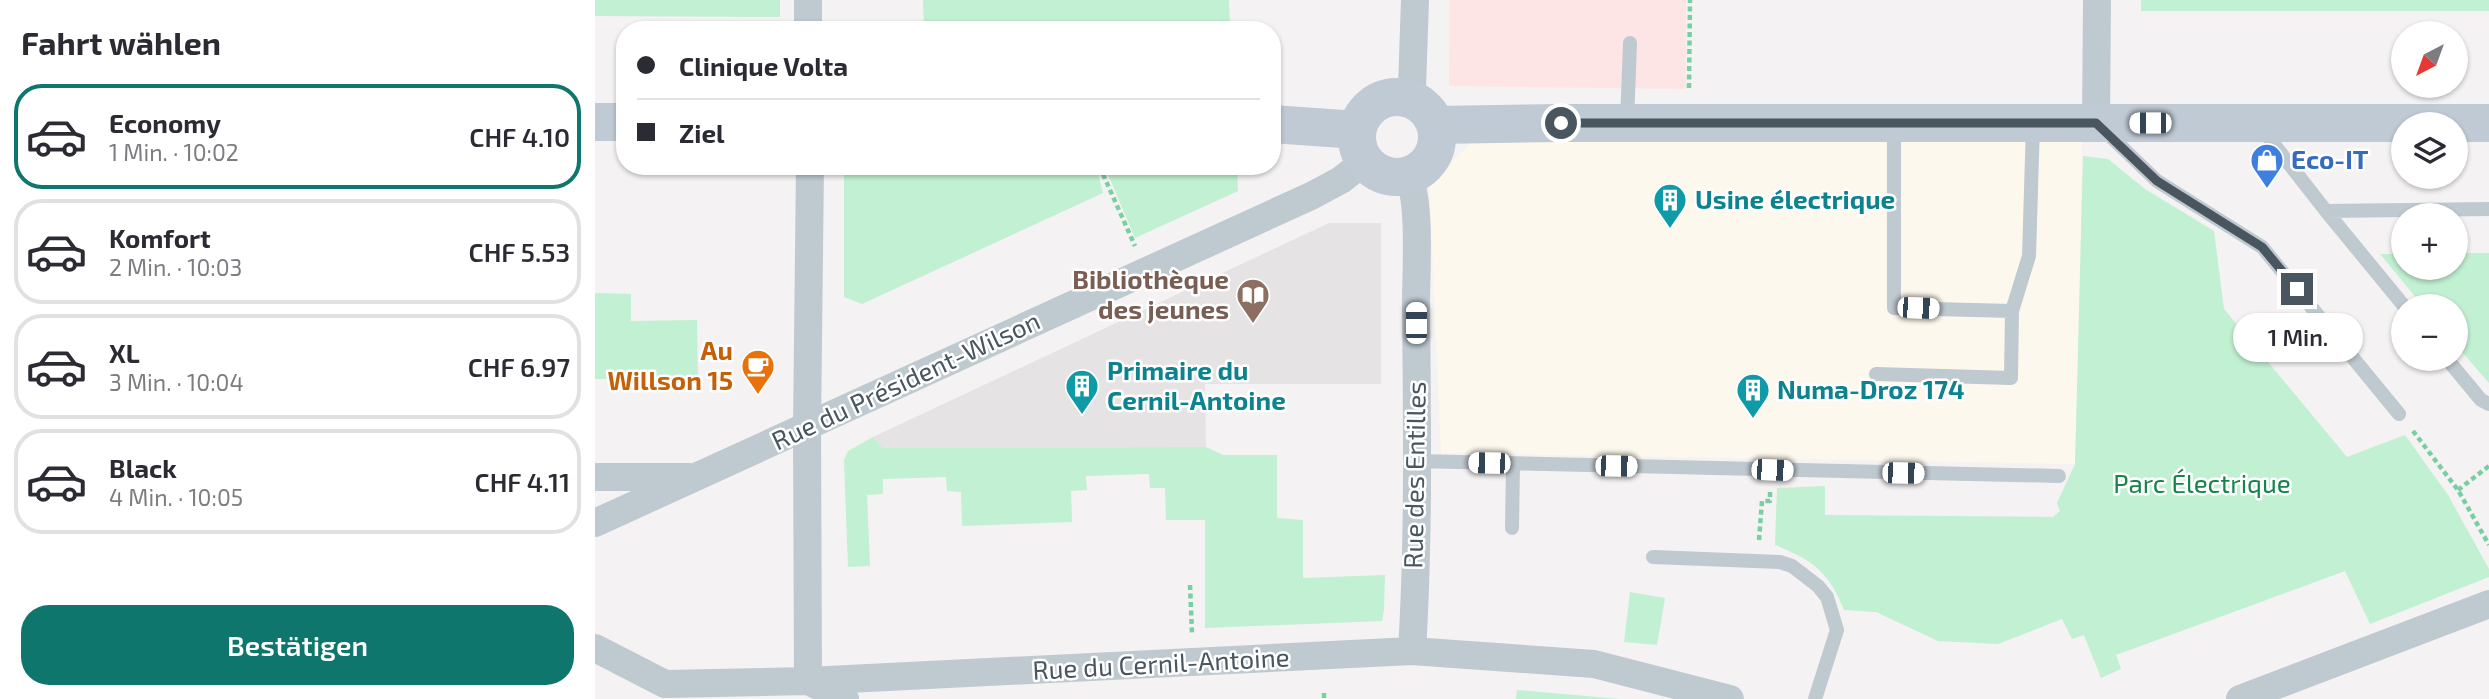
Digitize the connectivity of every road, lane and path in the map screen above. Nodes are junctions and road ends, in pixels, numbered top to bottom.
1 (808, 0) edge
2 (1415, 0) edge
3 (1690, 0) edge
4 (2097, 0) edge
5 (809, 21) edge
6 (1630, 43) dead end
7 (1408, 98) junction
8 (1689, 99) dead end
9 (595, 122) edge
10 (616, 122) edge
11 (1627, 123) junction
12 (1893, 123) junction
13 (2033, 123) junction
14 (2096, 123) junction
15 (2257, 123) junction
16 (2489, 123) edge
17 (1435, 125) junction
18 (1281, 126) edge
19 (1361, 146) junction
20 (810, 175) edge
21 (1103, 175) edge
22 (1408, 175) junction
23 (2489, 209) edge
24 (2326, 211) junction
25 (1135, 247) dead end
26 (2394, 294) edge
27 (2012, 311) junction
28 (2457, 371) edge
29 (1877, 374) dead end
30 (2489, 404) edge
31 (2399, 414) dead end
32 (807, 427) junction
33 (2409, 427) dead end
34 (1416, 461) junction
35 (1513, 464) junction
36 (2489, 466) edge
37 (2060, 476) dead end
38 (595, 477) edge
39 (698, 477) junction
40 (1770, 489) dead end
41 (2458, 489) junction
42 (595, 523) edge
43 (1512, 528) dead end
44 (1759, 539) dead end
45 (2489, 545) edge
46 (1653, 557) dead end
47 (1190, 585) dead end
48 (2489, 604) edge
49 (595, 648) edge
50 (1412, 651) junction
51 (1193, 663) junction
52 (808, 681) junction
53 (845, 699) edge
54 (1730, 699) edge
55 (1815, 699) edge
56 (2240, 699) edge

1 - 5 street
2 - 7 street
3 - 8 path
4 - 14 street
6 - 11 lane
7 - 17 main road
7 - 19 main road
9 - 10 main road
11 - 12 main road
11 - 17 main road
12 - 13 main road
12 - 27 lane
13 - 14 main road
13 - 27 lane
14 - 15 main road
14 - 31 lane
15 - 16 main road
15 - 24 lane
17 - 22 main road
18 - 19 main road
19 - 22 main road
19 - 32 street, Rue du Président-Wilson
20 - 32 street
21 - 25 path
22 - 34 street, Rue des Entilles
23 - 24 lane
24 - 26 lane
27 - 29 lane
28 - 30 lane
32 - 39 street, Rue du Président-Wilson
32 - 52 street
33 - 41 path
34 - 35 lane
34 - 50 street, Rue des Entilles
35 - 37 lane
35 - 43 lane
36 - 41 path
38 - 39 street
39 - 42 street, Rue du Président-Wilson
40 - 44 path
41 - 45 path
46 - 55 lane
47 - 51 path
48 - 56 street
49 - 52 street, Rue du Cernil-Antoine
50 - 51 street, Rue du Cernil-Antoine
50 - 54 street, Rue du Cernil-Antoine
51 - 52 street, Rue du Cernil-Antoine
52 - 53 street

